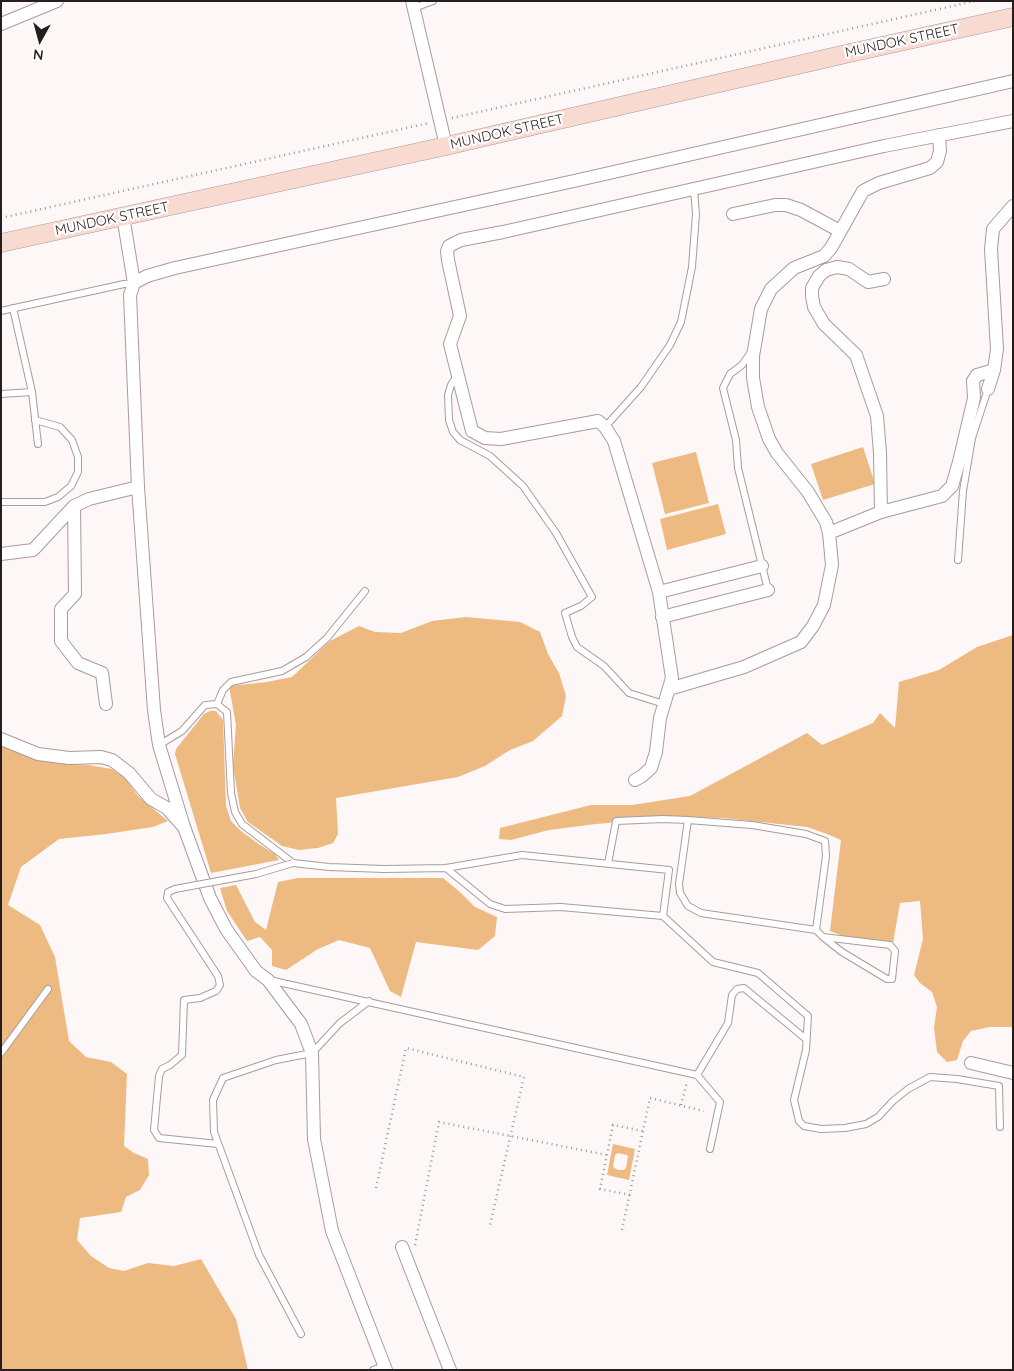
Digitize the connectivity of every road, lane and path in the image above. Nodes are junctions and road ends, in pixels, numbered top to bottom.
1 (57, 1) edge
2 (433, 1) edge
3 (975, 1) edge
4 (413, 4) edge
5 (1013, 17) edge
6 (1, 24) edge
7 (1013, 81) edge
8 (440, 121) junction
9 (1013, 121) edge
10 (940, 135) junction
11 (446, 146) junction
12 (694, 190) junction
13 (1013, 206) edge
14 (733, 214) dead end
15 (123, 216) junction
16 (1, 218) edge
17 (840, 231) junction
18 (1, 242) edge
19 (884, 279) dead end
20 (134, 283) junction
21 (13, 308) junction
22 (1, 311) edge
23 (754, 350) junction
24 (994, 370) junction
25 (458, 375) junction
26 (988, 389) joint
27 (32, 392) junction
28 (1, 394) edge
29 (35, 420) junction
30 (605, 426) junction
31 (38, 444) dead end
32 (138, 487) junction
33 (1, 502) edge
34 (74, 506) junction
35 (881, 512) junction
36 (829, 533) junction
37 (1, 554) edge
38 (958, 560) dead end
39 (762, 566) junction
40 (768, 590) joint
41 (365, 591) dead end
42 (659, 592) junction
43 (662, 617) junction
44 (668, 689) junction
45 (106, 704) dead end
46 (217, 704) junction
47 (664, 704) junction
48 (1, 739) edge
49 (159, 745) junction
50 (635, 780) dead end
51 (688, 820) junction
52 (184, 827) junction
53 (293, 863) junction
54 (608, 864) junction
55 (446, 868) junction
56 (664, 916) junction
57 (816, 930) junction
58 (823, 937) junction
59 (268, 980) junction
60 (48, 989) dead end
61 (369, 1001) junction
62 (806, 1038) junction
63 (1, 1053) edge
64 (312, 1053) junction
65 (971, 1062) dead end
66 (1013, 1072) edge
67 (689, 1073) junction
68 (697, 1075) junction
69 (681, 1105) junction
70 (704, 1111) dead end
71 (1000, 1127) dead end
72 (643, 1131) junction
73 (511, 1136) junction
74 (218, 1144) junction
75 (710, 1148) dead end
76 (607, 1155) junction
77 (376, 1188) dead end
78 (630, 1195) junction
79 (490, 1225) dead end
80 (622, 1230) dead end
81 (402, 1247) dead end
82 (410, 1268) junction
83 (301, 1334) dead end
84 (381, 1368) edge
85 (450, 1370) edge

1 - 6 street
2 - 4 lane
3 - 8 path
4 - 8 street
5 - 11 main road, MUNDOK STREET
7 - 20 street
8 - 11 street
8 - 16 path
9 - 10 street
10 - 12 street
10 - 17 street
11 - 15 main road, MUNDOK STREET
12 - 25 street
12 - 30 lane
13 - 24 street
14 - 17 street
15 - 18 main road, MUNDOK STREET
15 - 20 street
17 - 23 street
19 - 35 street
20 - 21 lane
20 - 32 street
21 - 22 lane
21 - 27 lane
23 - 36 street
23 - 39 lane
24 - 26 street
24 - 35 street
25 - 30 street
25 - 47 lane
26 - 38 lane
27 - 28 lane
27 - 29 lane
29 - 31 lane
29 - 33 lane
30 - 42 street
32 - 34 street
32 - 49 street
34 - 37 street
34 - 45 street
35 - 36 street
36 - 44 street
39 - 40 lane
39 - 42 street
40 - 43 street
41 - 46 lane
42 - 43 street
43 - 44 street
44 - 47 street
46 - 49 lane
46 - 53 lane
47 - 50 street
48 - 52 street
49 - 52 street
51 - 54 lane
51 - 57 lane
51 - 57 lane
52 - 59 street
53 - 55 lane
53 - 74 lane, bridge
54 - 55 lane
54 - 56 lane
55 - 56 lane
56 - 62 lane
57 - 58 lane
58 - 58 lane
59 - 61 lane
59 - 64 street
60 - 63 lane
61 - 64 lane
61 - 67 lane
62 - 68 lane
62 - 71 lane
64 - 74 lane
64 - 84 street
65 - 66 street
67 - 68 lane
67 - 69 path
68 - 75 lane
69 - 70 path
69 - 72 path
72 - 76 path
72 - 78 path
73 - 76 path
73 - 77 path
73 - 79 path
73 - 82 path
74 - 83 lane
76 - 78 path
78 - 80 path
81 - 82 street
82 - 85 street

